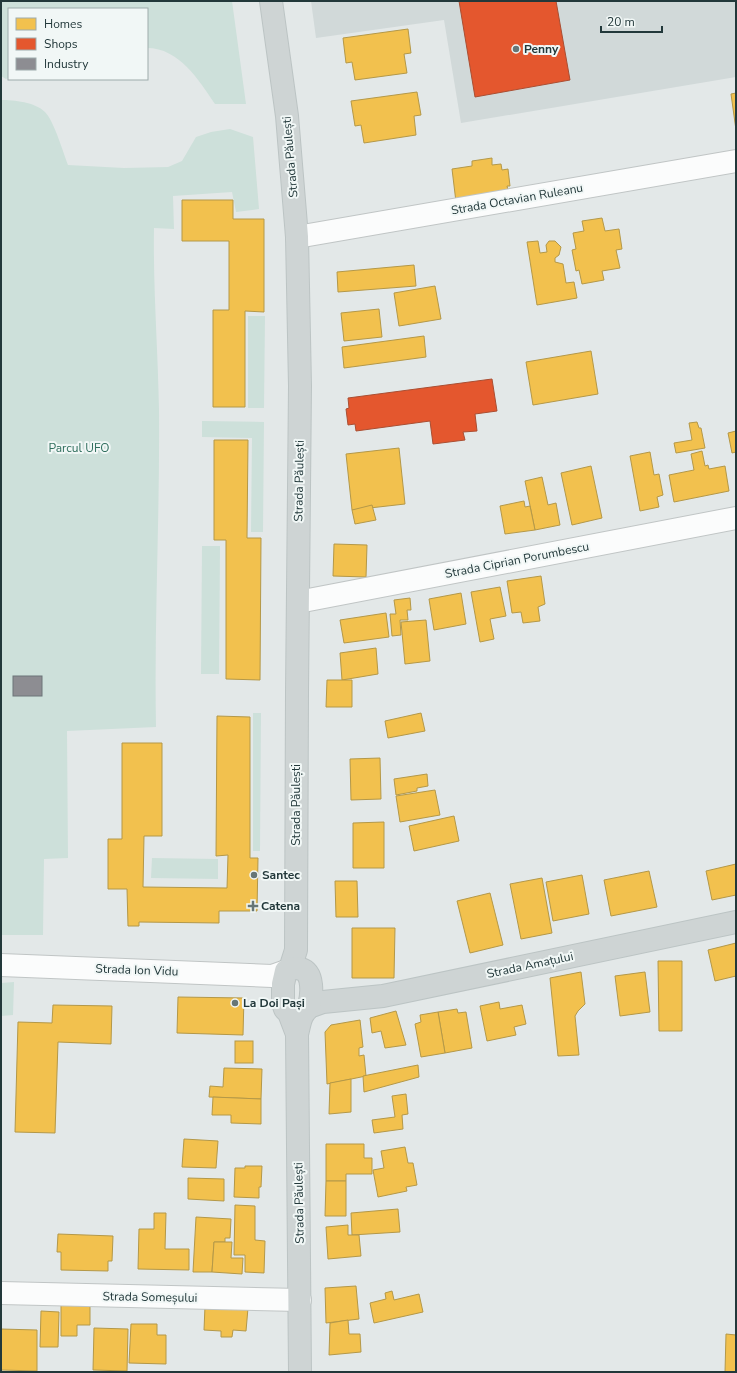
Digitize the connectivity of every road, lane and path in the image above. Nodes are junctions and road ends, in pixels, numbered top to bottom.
1 (270, 5) edge
2 (736, 160) edge
3 (297, 237) junction
4 (736, 518) edge
5 (298, 602) junction
6 (736, 922) edge
7 (1, 965) edge
8 (289, 970) junction
9 (307, 1006) junction
10 (1, 1293) edge
11 (300, 1300) junction
12 (300, 1372) edge

1 - 3 main road, Strada Păulești
2 - 3 street, Strada Octavian Ruleanu
3 - 5 main road, Strada Păulești
4 - 5 street, Strada Ciprian Porumbescu
5 - 8 main road, Strada Păulești
6 - 9 main road, Strada Amațului
7 - 8 street, Strada Ion Vidu
8 - 9 main road, Strada Păulești
8 - 9 main road, Strada Păulești
9 - 11 main road, Strada Păulești
10 - 11 street, Strada Someșului
11 - 12 main road, Strada Păulești

